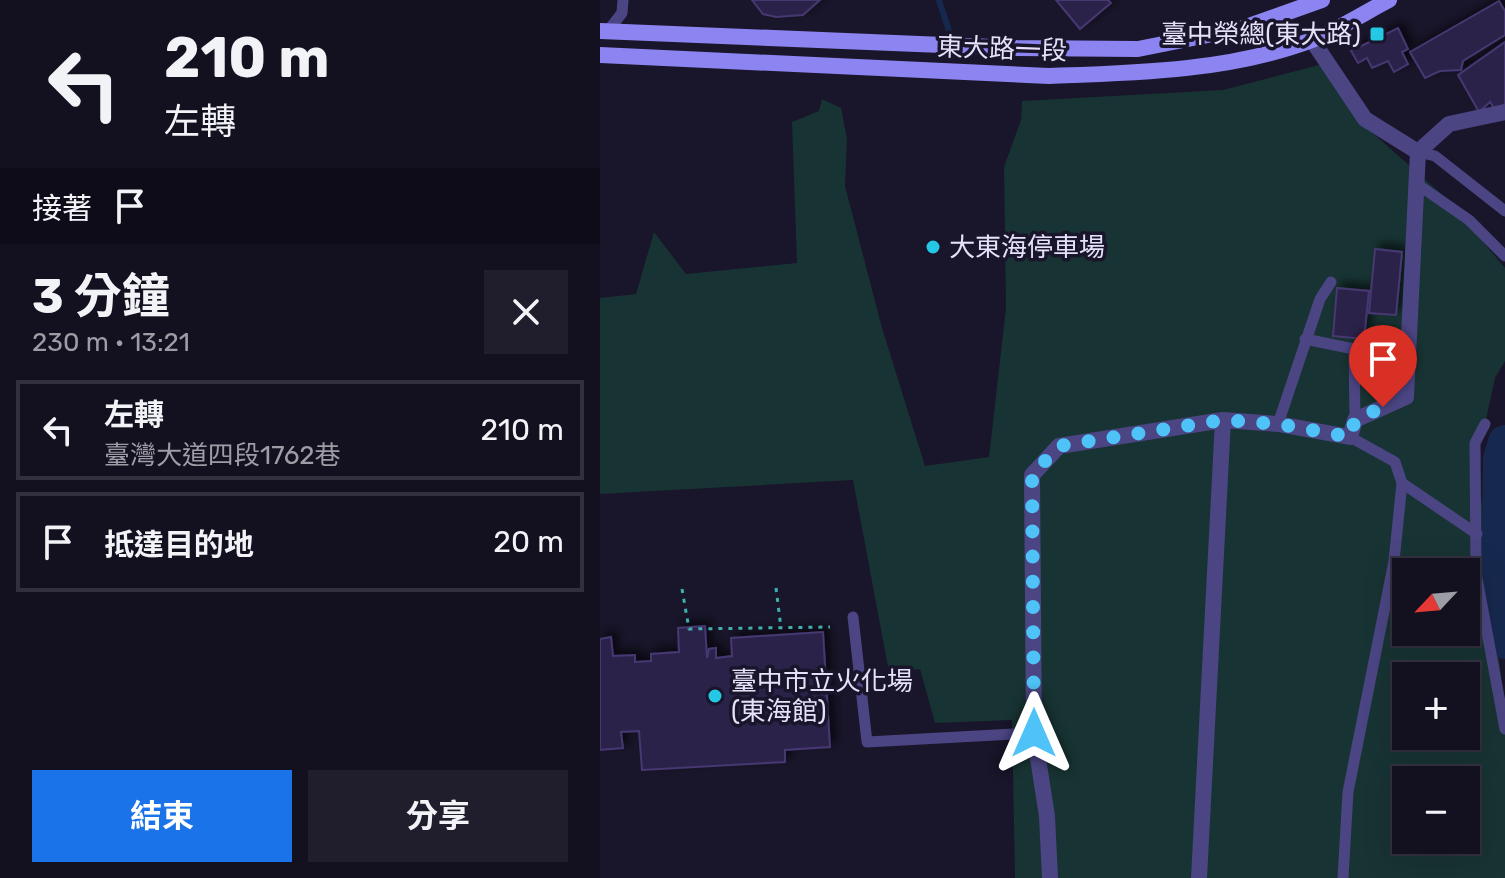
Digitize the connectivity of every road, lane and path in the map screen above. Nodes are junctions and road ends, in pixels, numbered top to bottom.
1 (623, 0) edge
2 (1322, 0) edge
3 (1389, 0) edge
4 (602, 30) edge
5 (1312, 40) junction
6 (603, 55) edge
7 (1505, 112) edge
8 (1418, 152) junction
9 (1417, 184) junction
10 (1505, 211) edge
11 (1505, 256) edge
12 (1331, 282) dead end
13 (1305, 339) junction
14 (1223, 420) junction
15 (1278, 424) junction
16 (1485, 424) dead end
17 (1353, 429) junction
18 (1402, 483) junction
19 (1477, 534) junction
20 (776, 588) dead end
21 (682, 589) dead end
22 (853, 617) dead end
23 (830, 627) dead end
24 (781, 628) junction
25 (1505, 729) edge
26 (1026, 733) junction
27 (1050, 878) edge
28 (1199, 878) edge
29 (1343, 878) edge

1 - 4 lane
2 - 4 street, 東大路一段
3 - 5 street, 東大路一段
4 - 6 street
5 - 6 street, 東大路一段
5 - 8 street
7 - 8 street
8 - 9 street
8 - 10 lane
9 - 11 lane
9 - 17 street
12 - 13 lane
13 - 15 lane
13 - 17 lane
14 - 15 street
14 - 26 street
14 - 28 street
15 - 17 street
16 - 19 lane
17 - 18 lane
18 - 19 lane
18 - 29 lane
19 - 25 lane
20 - 24 path
21 - 24 path
22 - 26 lane
23 - 24 path
26 - 27 street

